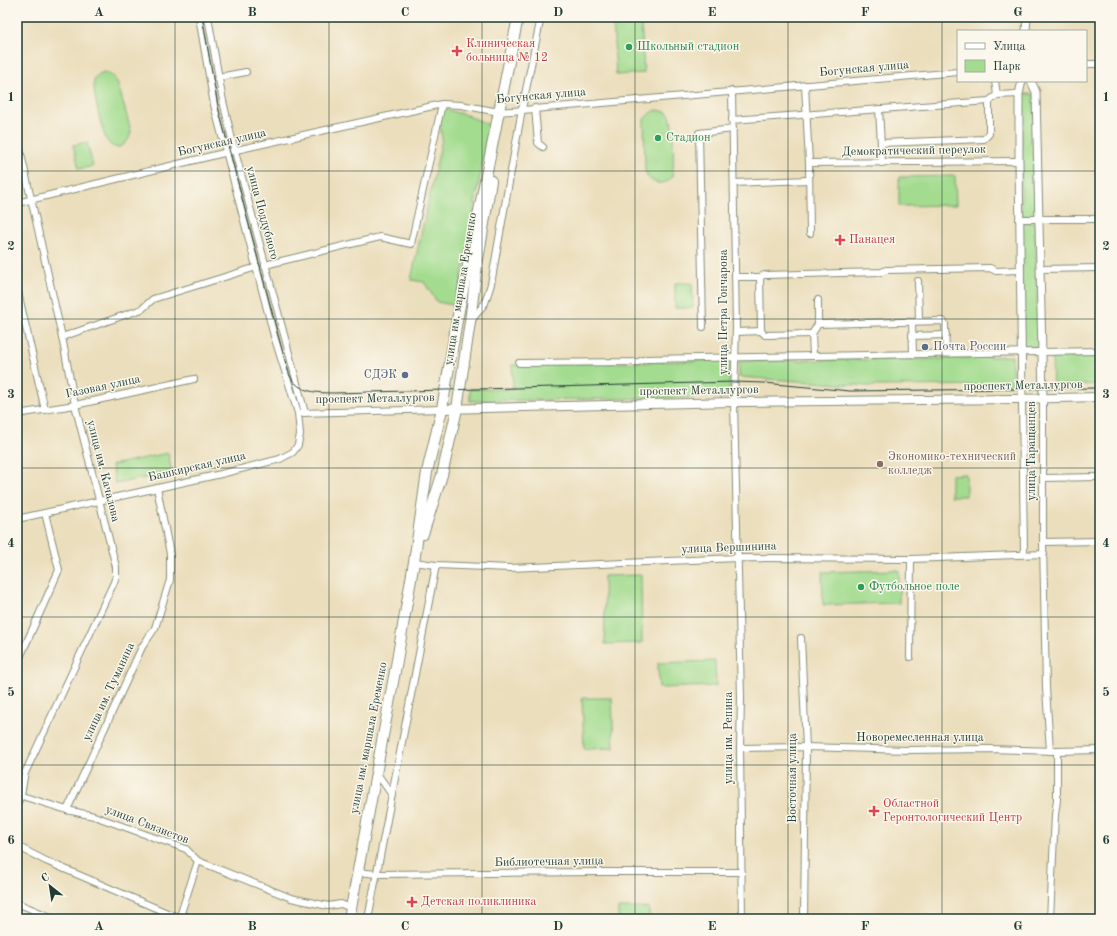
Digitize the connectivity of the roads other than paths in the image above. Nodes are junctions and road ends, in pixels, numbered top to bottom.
1 (199, 17) edge
2 (208, 17) edge
3 (518, 17) edge
4 (524, 17) edge
5 (541, 17) edge
6 (1027, 17) edge
7 (1026, 30) edge
8 (1087, 64) edge
9 (1100, 64) edge
10 (246, 72) dead end
11 (957, 72) edge
12 (219, 77) junction
13 (995, 82) edge
14 (1022, 82) edge
15 (1031, 82) edge
16 (805, 85) junction
17 (732, 91) junction
18 (1019, 94) junction
19 (997, 95) junction
20 (988, 101) junction
21 (442, 104) junction
22 (535, 108) junction
23 (522, 109) junction
24 (879, 109) junction
25 (501, 112) junction
26 (806, 114) junction
27 (732, 120) junction
28 (733, 129) junction
29 (17, 141) edge
30 (881, 142) junction
31 (543, 147) dead end
32 (235, 151) junction
33 (226, 153) junction
34 (1018, 161) junction
35 (809, 163) junction
36 (882, 163) junction
37 (809, 180) junction
38 (734, 183) junction
39 (32, 200) junction
40 (17, 203) edge
41 (1019, 219) junction
42 (1100, 219) edge
43 (1038, 220) junction
44 (810, 233) dead end
45 (265, 266) junction
46 (257, 268) junction
47 (1100, 268) edge
48 (1040, 269) junction
49 (1020, 270) junction
50 (760, 277) junction
51 (735, 278) junction
52 (918, 281) dead end
53 (17, 288) edge
54 (818, 300) dead end
55 (457, 320) junction
56 (915, 321) junction
57 (470, 322) junction
58 (818, 324) junction
59 (703, 327) dead end
60 (761, 331) junction
61 (736, 332) junction
62 (812, 334) junction
63 (946, 335) junction
64 (912, 336) junction
65 (62, 337) junction
66 (1100, 351) edge
67 (1020, 352) junction
68 (1042, 352) junction
69 (946, 353) junction
70 (913, 354) junction
71 (813, 355) junction
72 (735, 357) junction
73 (519, 363) dead end
74 (284, 367) joint
75 (194, 378) dead end
76 (1100, 397) edge
77 (1043, 398) junction
78 (1022, 399) junction
79 (734, 402) junction
80 (75, 405) junction
81 (442, 409) junction
82 (457, 409) junction
83 (45, 410) junction
84 (305, 412) junction
85 (298, 413) junction
86 (17, 414) edge
87 (427, 472) junction
88 (442, 475) junction
89 (1100, 477) edge
90 (1042, 478) junction
91 (156, 488) junction
92 (99, 500) junction
93 (45, 513) junction
94 (17, 519) edge
95 (1100, 541) edge
96 (1043, 542) junction
97 (1024, 554) junction
98 (1044, 554) junction
99 (737, 558) junction
100 (911, 559) junction
101 (414, 562) junction
102 (436, 566) junction
103 (801, 638) dead end
104 (910, 657) dead end
105 (17, 664) edge
106 (806, 747) junction
107 (740, 748) junction
108 (1100, 750) edge
109 (1050, 751) junction
110 (1057, 751) junction
111 (376, 772) junction
112 (392, 795) junction
113 (22, 796) junction
114 (17, 804) edge
115 (67, 810) junction
116 (17, 846) edge
117 (198, 861) junction
118 (357, 872) junction
119 (742, 872) junction
120 (377, 874) junction
121 (17, 903) edge
122 (351, 908) junction
123 (180, 917) edge
124 (55, 919) edge
125 (190, 919) edge
126 (349, 919) edge
127 (368, 919) edge
128 (742, 919) edge
129 (804, 919) edge
130 (1050, 919) edge

1 - 33 street, улица Поддубного
2 - 12 street, улица Поддубного
3 - 25 highway, улица им. маршала Еременко
4 - 25 highway, улица им. маршала Еременко
5 - 23 street
6 - 7 street
8 - 9 street
10 - 12 street
11 - 16 street, Богунская улица
12 - 32 street, улица Поддубного
13 - 19 street
14 - 18 street, улица Таращанцев
15 - 43 street, улица Таращанцев
16 - 17 street, Богунская улица
16 - 26 street
17 - 22 street, Богунская улица
17 - 27 street, улица Петра Гончарова
18 - 19 street
18 - 34 street, улица Таращанцев
19 - 20 street
20 - 24 street
20 - 30 street
21 - 25 street, Богунская улица
21 - 32 street, Богунская улица
21 - 45 street
22 - 23 street, Богунская улица
22 - 31 street
23 - 25 street, Богунская улица
23 - 57 street
24 - 26 street
24 - 30 street
25 - 55 highway, улица им. маршала Еременко
25 - 57 highway, улица им. маршала Еременко
26 - 27 street
26 - 35 street
27 - 28 street, улица Петра Гончарова
28 - 38 street, улица Петра Гончарова
28 - 59 street
29 - 39 street, улица им. Качалова
30 - 36 street
32 - 33 street, Богунская улица
32 - 45 street, улица Поддубного
33 - 39 street, Богунская улица
33 - 46 street, улица Поддубного
34 - 36 street, Демократический переулок
34 - 41 street, улица Таращанцев
35 - 36 street, Демократический переулок
35 - 37 street
37 - 38 street
37 - 44 street
38 - 51 street, улица Петра Гончарова
39 - 40 street, Богунская улица
39 - 65 street, улица им. Качалова
41 - 43 street
41 - 49 street, улица Таращанцев
42 - 43 street
43 - 48 street, улица Таращанцев
45 - 84 street, улица Поддубного
46 - 65 street
46 - 74 street, улица Поддубного
47 - 48 street
48 - 68 street, улица Таращанцев
49 - 50 street
49 - 67 street, улица Таращанцев
50 - 51 street
50 - 60 street
51 - 61 street, улица Петра Гончарова
52 - 56 street
53 - 83 street
54 - 58 street
55 - 57 highway
55 - 81 highway, улица им. маршала Еременко
56 - 58 street
56 - 63 street
56 - 64 street
57 - 82 highway, улица им. маршала Еременко
58 - 62 street
60 - 61 street
60 - 62 street
61 - 72 street, улица Петра Гончарова
62 - 71 street
63 - 64 street
63 - 69 street
64 - 70 street
65 - 80 street, улица им. Качалова
66 - 68 street
67 - 68 street
67 - 69 street
67 - 78 street, улица Таращанцев
68 - 77 street, улица Таращанцев
69 - 70 street
70 - 71 street
71 - 72 street
72 - 73 street
72 - 79 street, улица Петра Гончарова
74 - 85 street, Башкирская улица
75 - 80 street, Газовая улица
76 - 77 main road, проспект Металлургов
77 - 78 main road, проспект Металлургов
77 - 90 street, улица Таращанцев
78 - 79 main road, проспект Металлургов
78 - 97 street, улица Таращанцев
79 - 82 main road, проспект Металлургов
79 - 99 street, улица Петра Гончарова
80 - 83 street, Газовая улица
80 - 92 street, улица им. Качалова
81 - 82 main road, проспект Металлургов
81 - 84 street, проспект Металлургов
81 - 87 highway, улица им. маршала Еременко
82 - 88 highway, улица им. маршала Еременко
83 - 86 street, Газовая улица
84 - 85 street, проспект Металлургов
85 - 91 street, Башкирская улица
87 - 88 highway
87 - 101 highway, улица им. маршала Еременко
88 - 101 highway, улица им. маршала Еременко
89 - 90 street
90 - 96 street, улица Таращанцев
91 - 92 street, Башкирская улица
91 - 115 street, улица им. Туманяна
92 - 93 street, Башкирская улица
92 - 113 street, улица им. Качалова
93 - 94 street, Башкирская улица
93 - 105 street
95 - 96 street
96 - 98 street, улица Таращанцев
97 - 98 street, улица Вершинина
97 - 100 street, улица Вершинина
98 - 109 street, улица Таращанцев
99 - 100 street, улица Вершинина
99 - 102 street, улица Вершинина
99 - 107 street, улица им. Репина
100 - 104 street
101 - 102 street, улица Вершинина
101 - 111 highway, улица им. маршала Еременко
102 - 112 street
103 - 106 street, Восточная улица
106 - 107 street, Новоремесленная улица
106 - 109 street, Новоремесленная улица
106 - 129 street, Восточная улица
107 - 119 street, улица им. Репина
108 - 110 street, Новоремесленная улица
109 - 110 street, Новоремесленная улица
110 - 130 street
111 - 112 street
111 - 118 highway, улица им. маршала Еременко
112 - 120 street
113 - 114 street
113 - 115 street, улица Связистов
115 - 117 street, улица Связистов
116 - 123 street
117 - 122 street, улица Связистов
117 - 123 street
118 - 120 street, Библиотечная улица
118 - 122 highway, улица им. маршала Еременко
119 - 120 street, Библиотечная улица
119 - 128 street, улица им. Репина
120 - 127 street
121 - 124 street
122 - 126 highway, улица им. маршала Еременко
123 - 125 street

